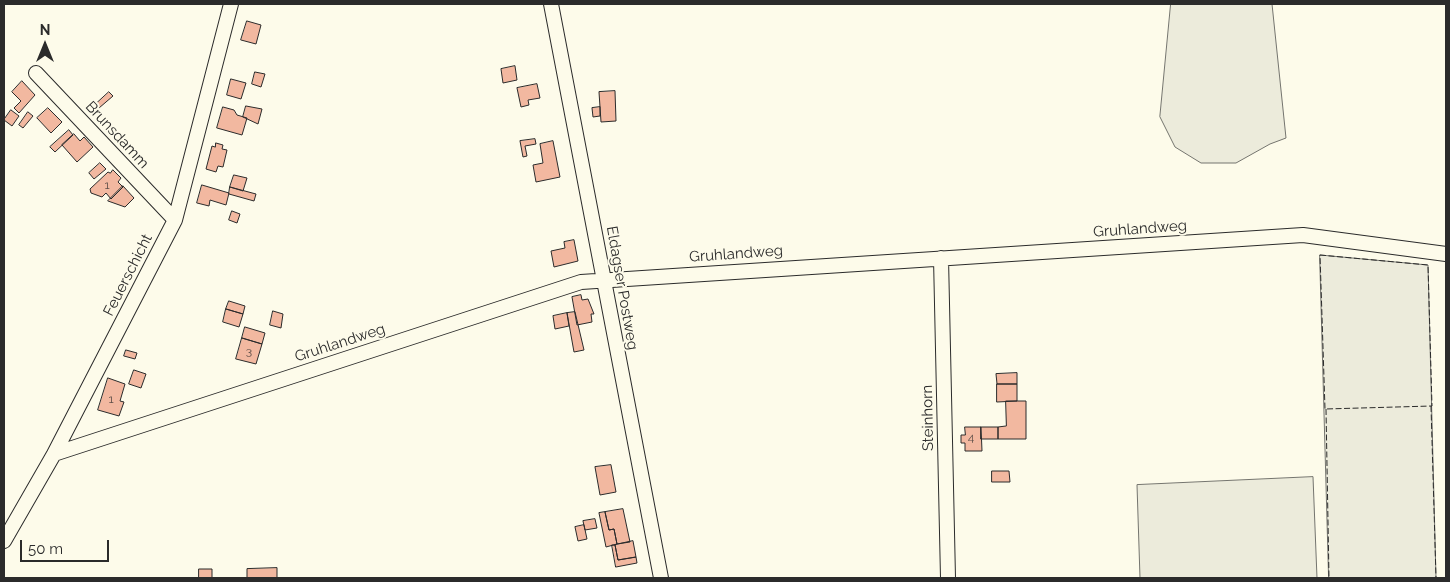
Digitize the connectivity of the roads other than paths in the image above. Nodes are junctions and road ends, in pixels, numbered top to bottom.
1 (231, 4) edge
2 (551, 4) edge
3 (36, 73) dead end
4 (175, 220) junction
5 (1446, 254) edge
6 (941, 258) junction
7 (605, 279) junction
8 (54, 454) junction
9 (4, 540) edge
10 (661, 578) edge
11 (948, 578) edge

1 - 4 street, Feuerschicht
2 - 7 street, Eldagser Postweg
3 - 4 street, Brunsdamm
4 - 8 street, Feuerschicht
5 - 6 street, Gruhlandweg
6 - 7 street, Gruhlandweg
6 - 11 street, Steinhorn
7 - 8 street, Gruhlandweg
7 - 10 street, Eldagser Postweg
8 - 9 street, Feuerschicht

